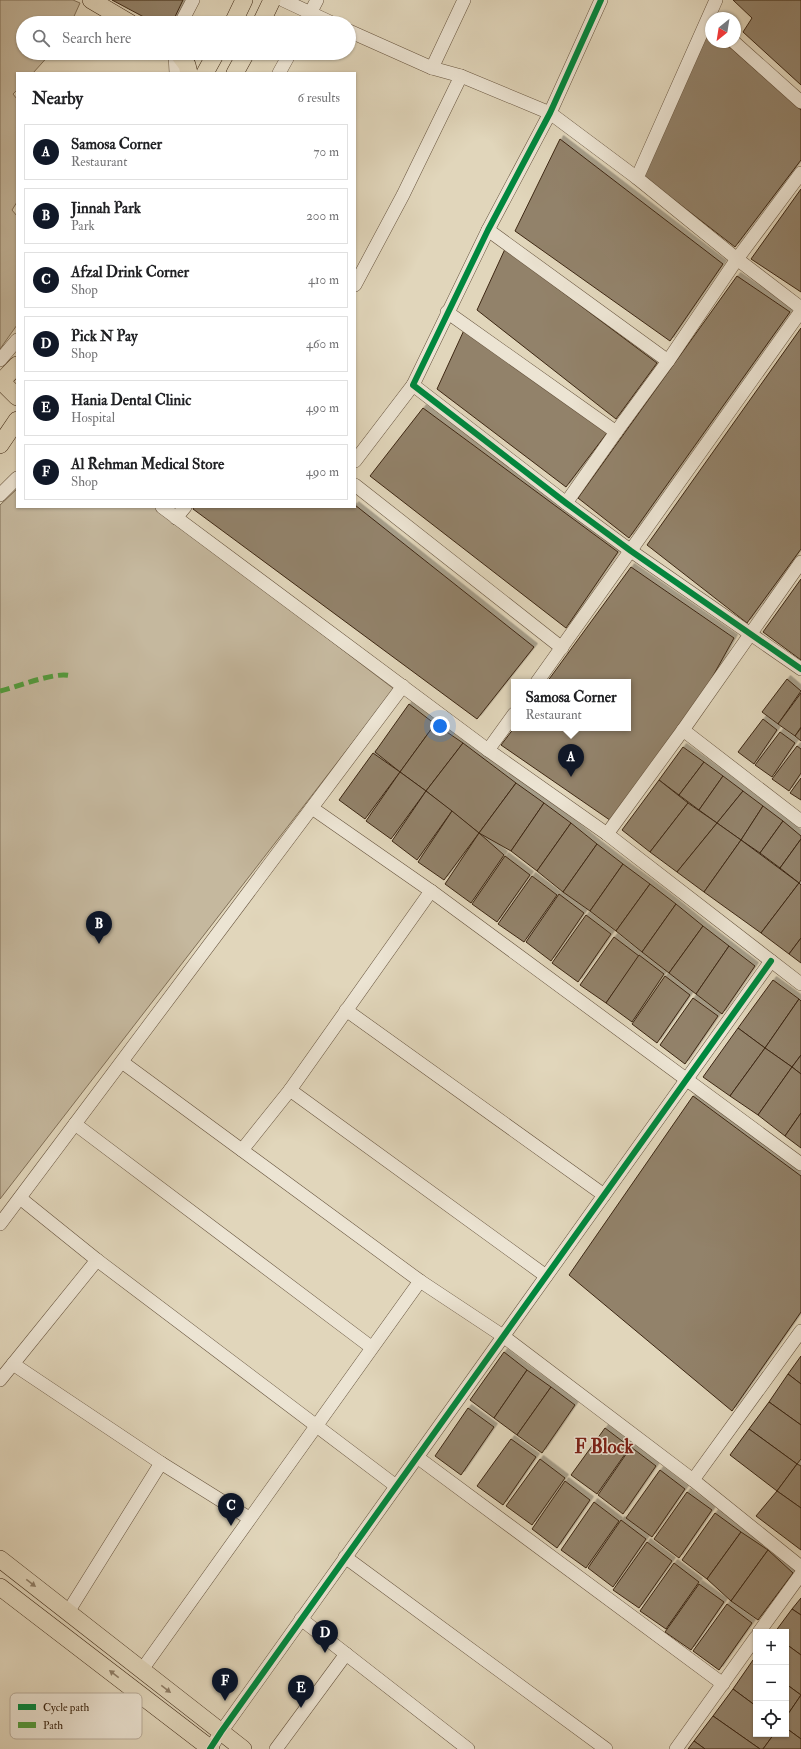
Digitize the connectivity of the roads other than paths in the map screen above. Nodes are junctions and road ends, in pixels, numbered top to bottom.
1 (91, 0) edge
2 (193, 0) edge
3 (244, 0) edge
4 (272, 0) edge
5 (284, 0) edge
6 (317, 0) edge
7 (464, 0) edge
8 (601, 0) edge
9 (716, 0) edge
10 (712, 12) edge
11 (118, 16) edge
12 (185, 16) edge
13 (236, 16) edge
14 (264, 16) edge
15 (305, 16) edge
16 (309, 16) edge
17 (705, 29) edge
18 (356, 33) edge
19 (741, 48) edge
20 (176, 60) edge
21 (182, 60) edge
22 (212, 60) edge
23 (242, 60) edge
24 (286, 60) edge
25 (432, 68) junction
26 (176, 72) edge
27 (189, 72) edge
28 (206, 72) edge
29 (236, 72) edge
30 (280, 72) edge
31 (461, 76) junction
32 (801, 102) edge
33 (550, 113) junction
34 (801, 173) edge
35 (637, 178) junction
36 (488, 230) junction
37 (736, 259) junction
38 (356, 283) edge
39 (801, 308) edge
40 (801, 311) edge
41 (448, 312) junction
42 (16, 341) edge
43 (0, 360) edge
44 (668, 361) junction
45 (5, 375) edge
46 (413, 385) junction
47 (16, 395) edge
48 (16, 421) edge
49 (616, 432) junction
50 (0, 445) edge
51 (356, 460) edge
52 (16, 479) edge
53 (356, 486) edge
54 (0, 495) edge
55 (566, 503) junction
56 (163, 508) edge
57 (184, 508) edge
58 (176, 518) junction
59 (631, 551) junction
60 (801, 562) edge
61 (750, 632) junction
62 (562, 648) junction
63 (801, 669) edge
64 (540, 679) edge
65 (403, 686) junction
66 (511, 718) edge
67 (683, 730) junction
68 (488, 750) junction
69 (312, 808) junction
70 (801, 822) edge
71 (607, 834) junction
72 (431, 891) junction
73 (771, 961) junction
74 (801, 984) edge
75 (346, 1010) junction
76 (122, 1062) junction
77 (686, 1079) junction
78 (290, 1090) junction
79 (75, 1124) junction
80 (242, 1150) junction
81 (801, 1164) edge
82 (604, 1195) junction
83 (20, 1198) junction
84 (0, 1224) edge
85 (97, 1260) junction
86 (546, 1276) junction
87 (420, 1281) junction
88 (801, 1331) edge
89 (503, 1336) junction
90 (371, 1346) junction
91 (13, 1364) junction
92 (0, 1380) edge
93 (316, 1426) junction
94 (417, 1456) junction
95 (161, 1463) junction
96 (693, 1480) junction
97 (396, 1486) junction
98 (249, 1518) junction
99 (345, 1557) junction
100 (0, 1559) edge
101 (801, 1567) edge
102 (801, 1574) edge
103 (0, 1587) edge
104 (68, 1612) junction
105 (301, 1619) junction
106 (761, 1629) edge
107 (753, 1641) edge
108 (346, 1654) junction
109 (141, 1671) junction
110 (723, 1684) junction
111 (138, 1693) edge
112 (142, 1696) edge
113 (221, 1732) junction
114 (211, 1749) edge
115 (243, 1749) edge
116 (276, 1749) edge
117 (468, 1749) edge
118 (606, 1749) edge
119 (676, 1749) edge

1 - 11 main road
2 - 12 street
3 - 13 main road
4 - 14 main road
5 - 15 street
6 - 16 street
7 - 25 street
8 - 33 street
9 - 10 street
17 - 35 street
18 - 25 street
19 - 32 street
20 - 26 street
21 - 27 main road
22 - 28 main road
23 - 29 main road
24 - 30 street
25 - 31 street
31 - 33 street
31 - 38 street
33 - 35 street
33 - 36 street
34 - 37 street
35 - 37 street
36 - 41 street
36 - 44 street
37 - 39 street
37 - 44 street
40 - 59 street
41 - 46 street
41 - 49 street
42 - 43 street
44 - 49 street
45 - 47 main road
46 - 51 street
46 - 55 street
48 - 50 main road
49 - 55 street
52 - 54 street
53 - 62 street
55 - 59 street
56 - 58 street
57 - 58 street
58 - 65 street
59 - 61 street
59 - 62 street
60 - 61 street
61 - 63 street
61 - 67 street
62 - 64 street
65 - 68 street
65 - 69 street
66 - 68 street
67 - 70 street
67 - 71 street
68 - 71 street
69 - 72 street
69 - 76 street
71 - 73 street
72 - 75 street
72 - 77 street
73 - 74 street
73 - 77 street
75 - 78 street
75 - 82 street
76 - 79 street
76 - 80 street
77 - 81 street
77 - 82 street
78 - 80 street
78 - 86 street
79 - 83 street
79 - 90 street
80 - 87 street
82 - 86 street
83 - 84 street
83 - 85 street
85 - 91 street
85 - 93 street
86 - 89 street
87 - 89 street
87 - 90 street
88 - 96 street
89 - 94 street
89 - 96 street
90 - 93 street
91 - 92 street
91 - 95 street
93 - 97 street
93 - 98 street
94 - 97 street
94 - 110 street
95 - 98 street
95 - 104 street
96 - 101 street
97 - 99 street
98 - 109 street
99 - 105 street
99 - 118 street
100 -> 104 main road
102 - 106 street
111 -> 103 main road
104 - 109 main road
105 - 108 street
105 - 113 street
107 - 110 street
108 - 116 street
108 - 117 street
109 -> 113 main road
110 - 119 street
114 -> 112 main road
113 - 114 street
113 - 115 main road

